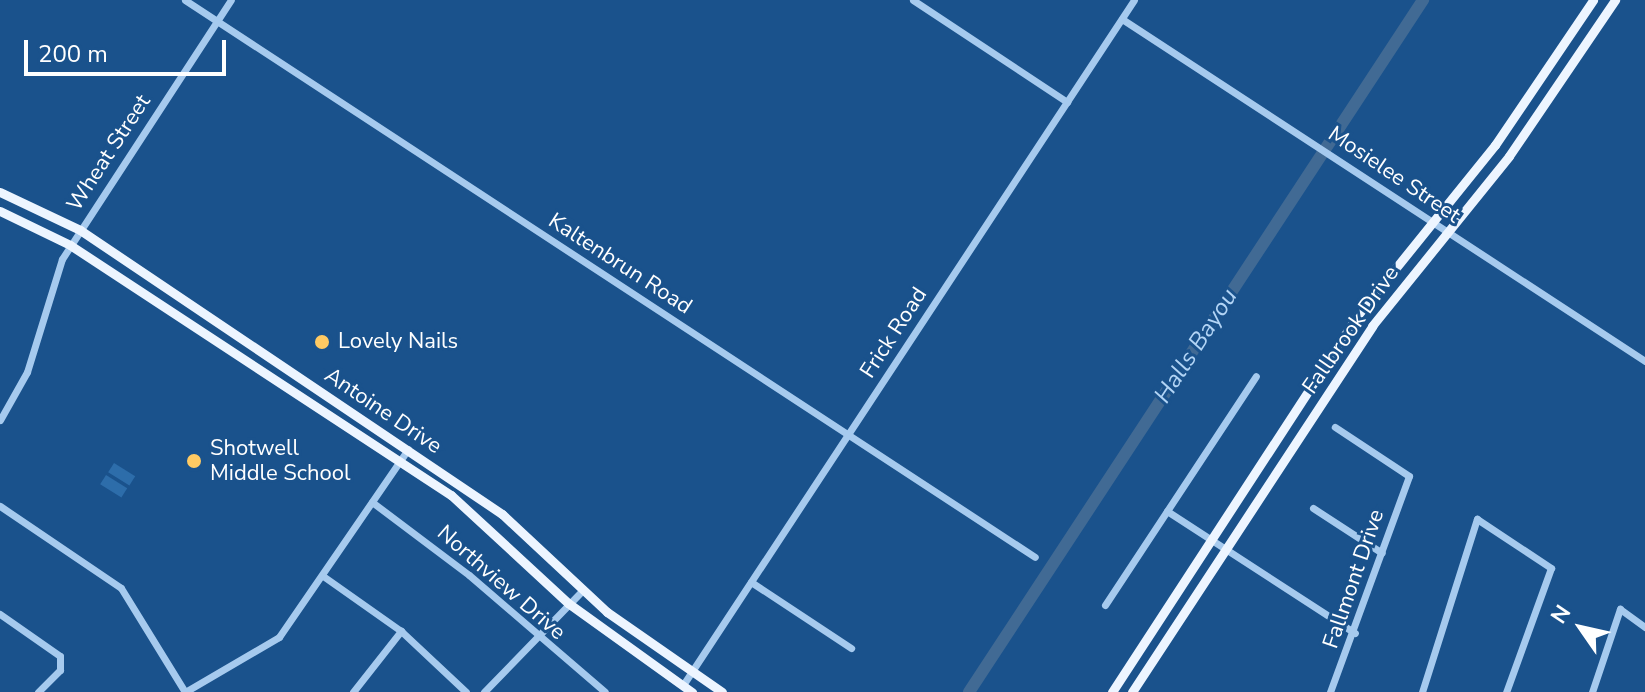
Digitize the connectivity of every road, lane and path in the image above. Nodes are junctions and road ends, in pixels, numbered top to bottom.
1 (185, 0) edge
2 (231, 0) edge
3 (913, 0) edge
4 (1134, 0) edge
5 (1593, 0) edge
6 (1615, 0) edge
7 (1122, 19) junction
8 (217, 21) junction
9 (1067, 102) junction
10 (0, 192) edge
11 (0, 211) edge
12 (1430, 222) junction
13 (80, 230) junction
14 (1446, 233) junction
15 (70, 245) junction
16 (257, 349) junction
17 (1645, 361) edge
18 (249, 362) junction
19 (1256, 376) dead end
20 (2, 414) edge
21 (1335, 427) dead end
22 (849, 435) junction
23 (408, 449) junction
24 (400, 462) junction
25 (372, 502) junction
26 (0, 506) edge
27 (1313, 508) dead end
28 (1167, 511) junction
29 (1211, 540) junction
30 (1226, 550) junction
31 (1382, 553) junction
32 (1035, 557) dead end
33 (323, 576) junction
34 (751, 582) junction
35 (582, 591) junction
36 (568, 603) junction
37 (1105, 605) dead end
38 (0, 614) edge
39 (1645, 627) edge
40 (401, 631) junction
41 (1355, 633) junction
42 (535, 636) junction
43 (851, 648) dead end
44 (691, 672) junction
45 (683, 685) junction
46 (38, 692) edge
47 (185, 692) edge
48 (353, 692) edge
49 (466, 692) edge
50 (484, 692) edge
51 (605, 692) edge
52 (692, 692) edge
53 (722, 692) edge
54 (1112, 692) edge
55 (1132, 692) edge
56 (1330, 692) edge
57 (1422, 692) edge
58 (1506, 692) edge
59 (1592, 692) edge

1 - 8 street, Kaltenbrun Road
2 - 8 street, Wheat Street
3 - 9 street
4 - 7 street, Frick Road
5 - 12 main road, Fallbrook Drive
6 - 14 main road, Fallbrook Drive
7 - 9 street, Frick Road
7 - 12 street, Mosielee Street
8 - 13 street, Wheat Street
8 - 22 street, Kaltenbrun Road
9 - 22 street, Frick Road
10 - 13 main road, Antoine Drive
11 - 15 main road, Antoine Drive
12 - 14 street, Mosielee Street
12 - 29 main road, Fallbrook Drive
13 - 15 street, Wheat Street
13 - 16 main road, Antoine Drive
14 - 17 street, Mosielee Street
14 - 30 main road, Fallbrook Drive
15 - 18 main road, Antoine Drive
15 - 20 street, Wheat Street
16 - 18 main road
16 - 23 main road, Antoine Drive
18 - 24 main road, Antoine Drive
19 - 28 street
21 - 31 street, Fallmont Drive
22 - 32 street, Kaltenbrun Road
22 - 34 street, Frick Road
23 - 24 street
23 - 35 main road, Antoine Drive
24 - 25 street
24 - 36 main road, Antoine Drive
25 - 33 street
25 - 42 street, Northview Drive
26 - 47 street
27 - 31 street
28 - 29 street
28 - 37 street
29 - 30 street
29 - 54 main road, Fallbrook Drive
30 - 41 street
30 - 55 main road, Fallbrook Drive
31 - 41 street, Fallmont Drive
33 - 40 street
33 - 47 street
34 - 43 street
34 - 44 street, Frick Road
35 - 36 street
35 - 44 main road, Antoine Drive
36 - 42 street
36 - 45 main road, Antoine Drive
38 - 46 street
39 - 59 street
40 - 48 street
40 - 49 street
41 - 56 street, Fallmont Drive
42 - 50 street
42 - 51 street, Northview Drive
44 - 45 street, Frick Road
44 - 53 main road, Antoine Drive
45 - 52 main road, Antoine Drive
57 - 58 street

